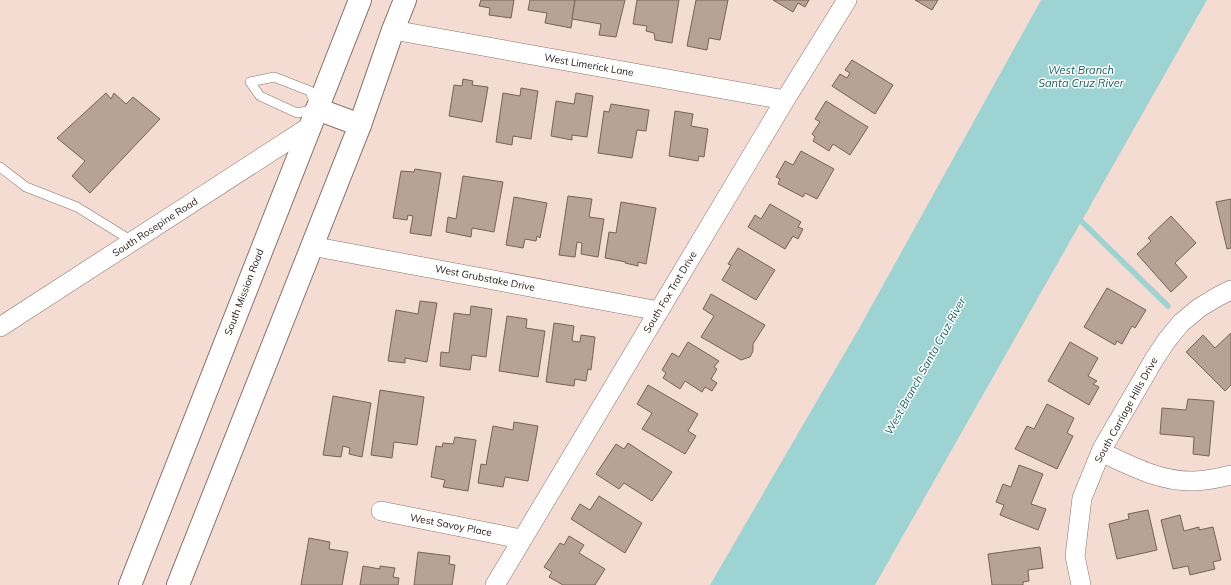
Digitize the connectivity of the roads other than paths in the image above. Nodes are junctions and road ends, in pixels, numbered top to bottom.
1 (360, 0) edge
2 (405, 0) edge
3 (847, 0) edge
4 (393, 30) junction
5 (785, 100) junction
6 (313, 118) junction
7 (360, 125) junction
8 (0, 167) edge
9 (132, 242) junction
10 (311, 246) junction
11 (1231, 290) edge
12 (660, 311) junction
13 (0, 326) edge
14 (1101, 452) junction
15 (1231, 475) edge
16 (381, 510) dead end
17 (521, 539) junction
18 (130, 585) edge
19 (178, 585) edge
20 (495, 585) edge
21 (1081, 585) edge

1 - 6 main road, South Mission Road
2 - 4 main road
3 - 5 street, South Fox Trot Drive
4 - 5 street, West Limerick Lane
4 - 7 main road
5 - 12 street, South Fox Trot Drive
6 - 6 lane
6 - 7 main road
6 - 9 street, South Rosepine Road
6 - 18 main road, South Mission Road
7 - 10 main road
8 - 9 lane
9 - 13 street, South Rosepine Road
10 - 12 street, West Grubstake Drive
10 - 19 main road
11 - 14 street, South Carriage Hills Drive
12 - 17 street, South Fox Trot Drive
14 - 15 street
14 - 21 street, South Carriage Hills Drive
16 - 17 street, West Savoy Place
17 - 20 street, South Fox Trot Drive

